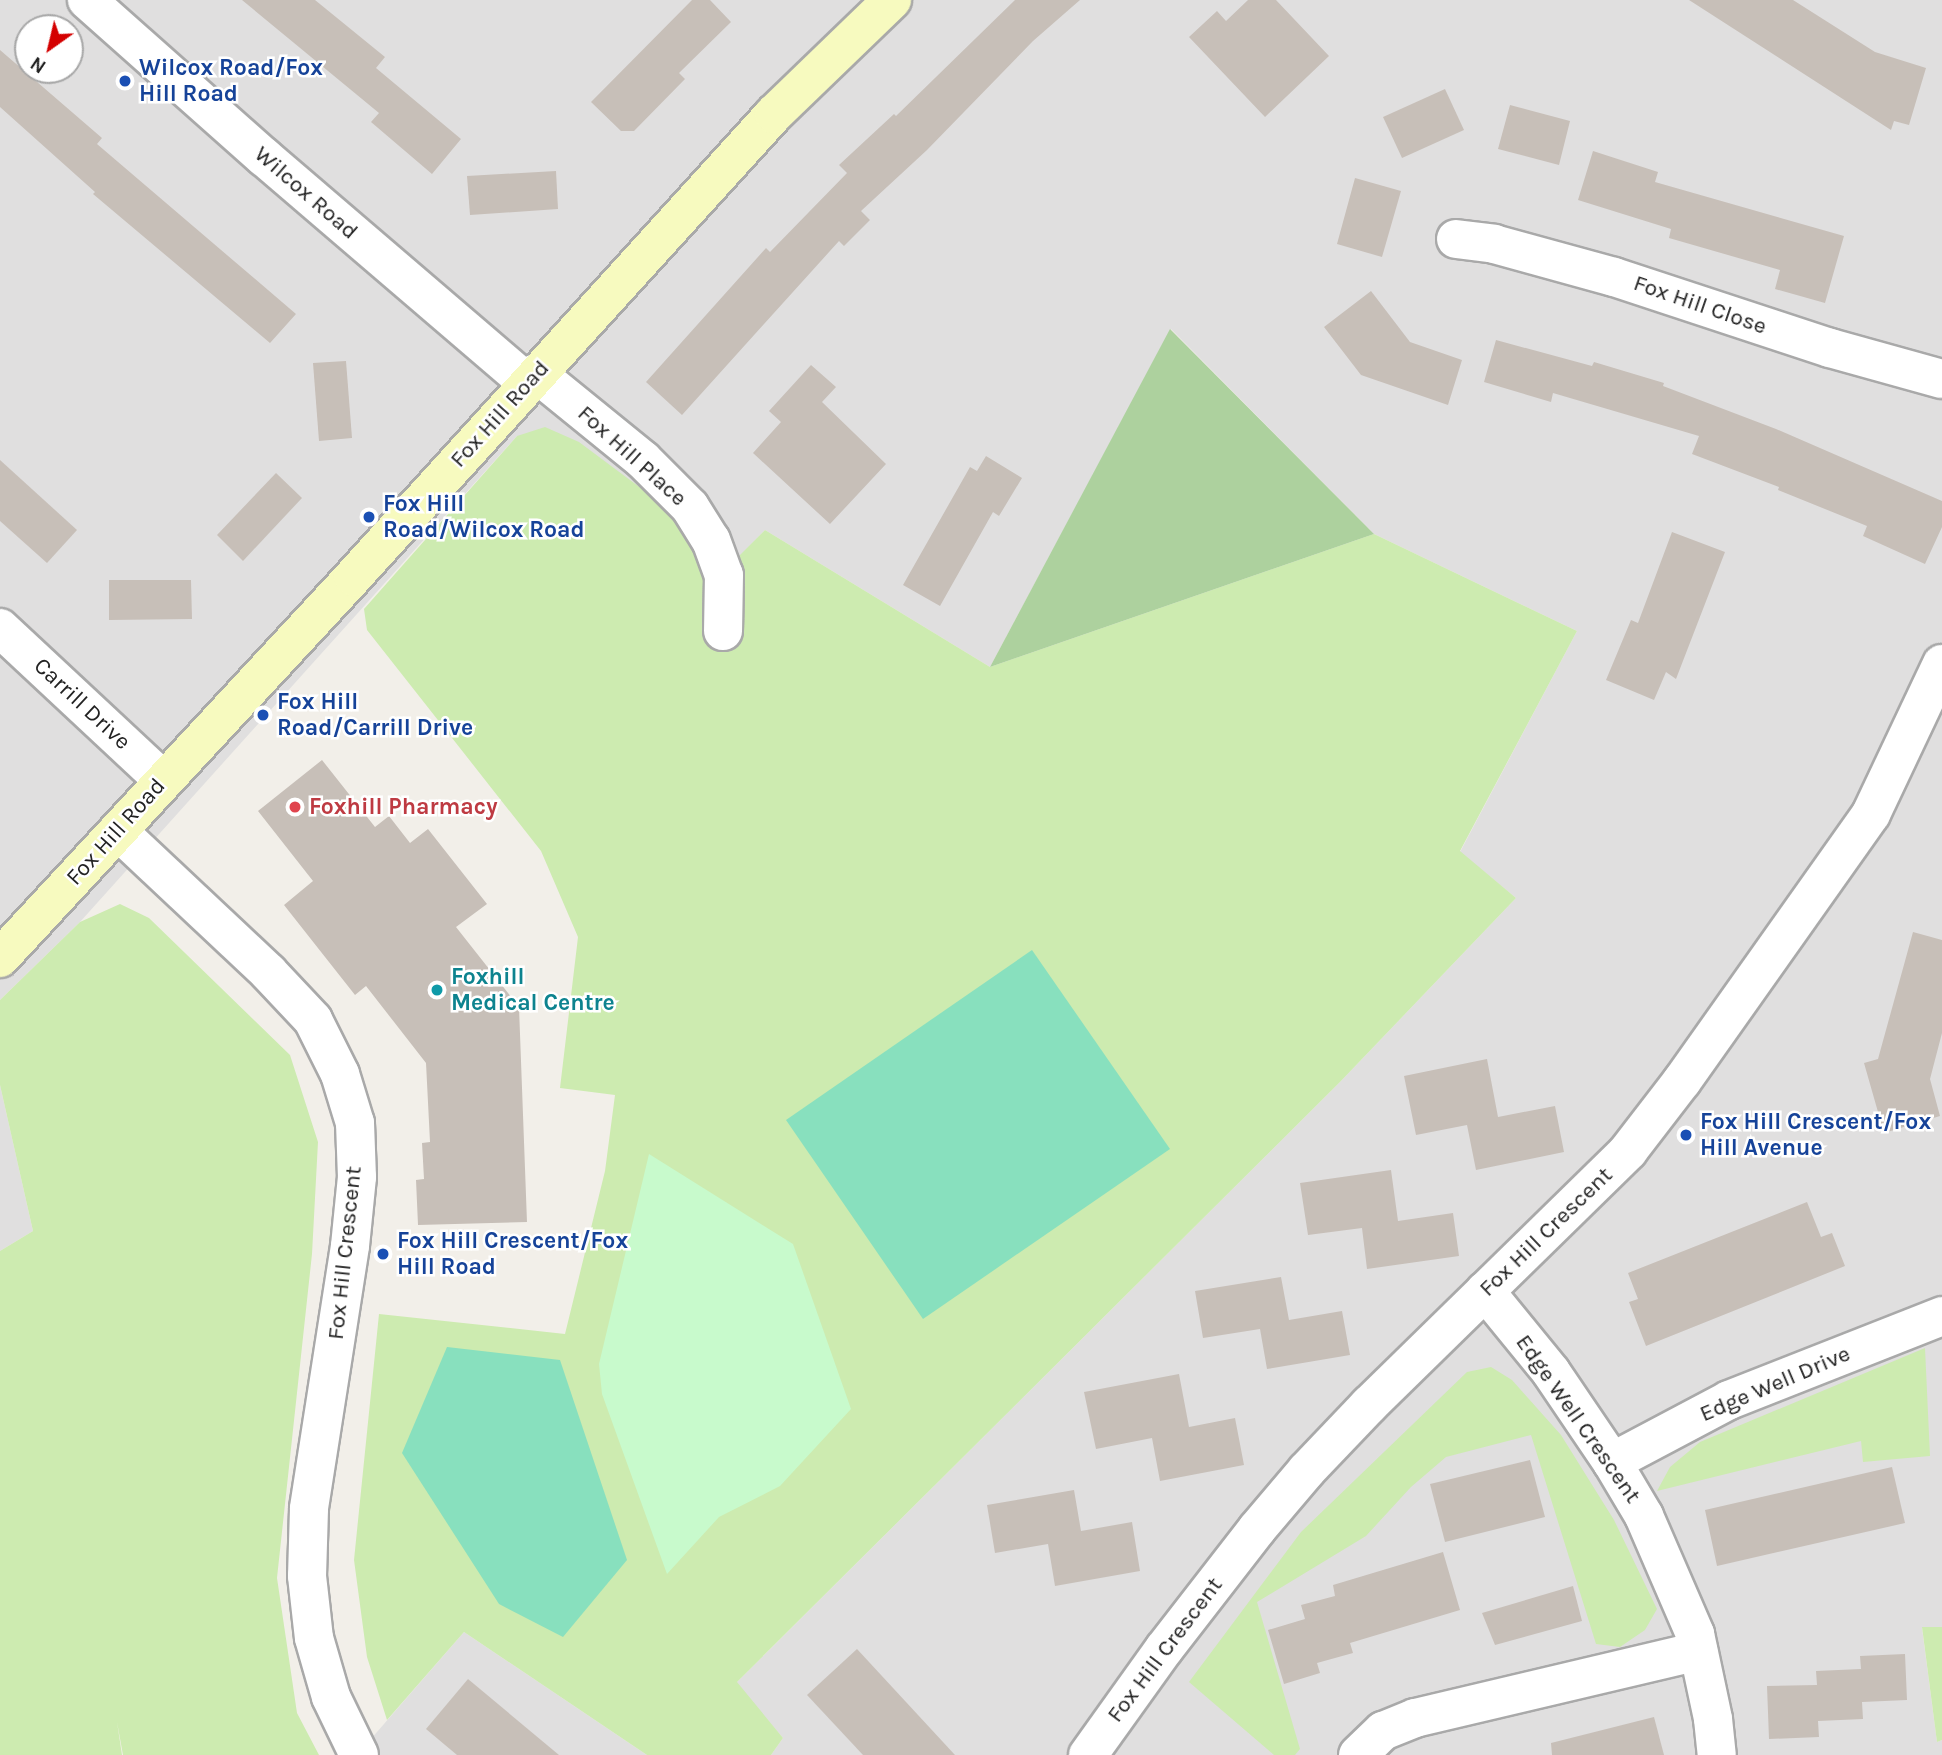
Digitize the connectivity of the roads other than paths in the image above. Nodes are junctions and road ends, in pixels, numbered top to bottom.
1 (87, 0) edge
2 (892, 0) edge
3 (1456, 239) dead end
4 (532, 378) junction
5 (1942, 379) edge
6 (0, 628) edge
7 (723, 631) dead end
8 (1942, 664) edge
9 (163, 780) junction
10 (118, 831) junction
11 (0, 958) edge
12 (1485, 1291) junction
13 (1942, 1316) edge
14 (1612, 1462) junction
15 (1698, 1651) junction
16 (359, 1755) edge
17 (1088, 1755) edge
18 (1358, 1755) edge
19 (1717, 1755) edge

1 - 4 street, Wilcox Road
2 - 4 street, Fox Hill Road
3 - 5 street, Fox Hill Close
4 - 7 street, Fox Hill Place
4 - 9 street, Fox Hill Road
6 - 9 street, Carrill Drive
8 - 12 street, Fox Hill Crescent
9 - 10 street, Fox Hill Road
10 - 11 street, Fox Hill Road
10 - 16 street, Fox Hill Crescent
12 - 14 street, Edge Well Crescent
12 - 17 street, Fox Hill Crescent
13 - 14 street, Edge Well Drive
14 - 15 street, Edge Well Crescent
15 - 18 street
15 - 19 street, Edge Well Crescent

